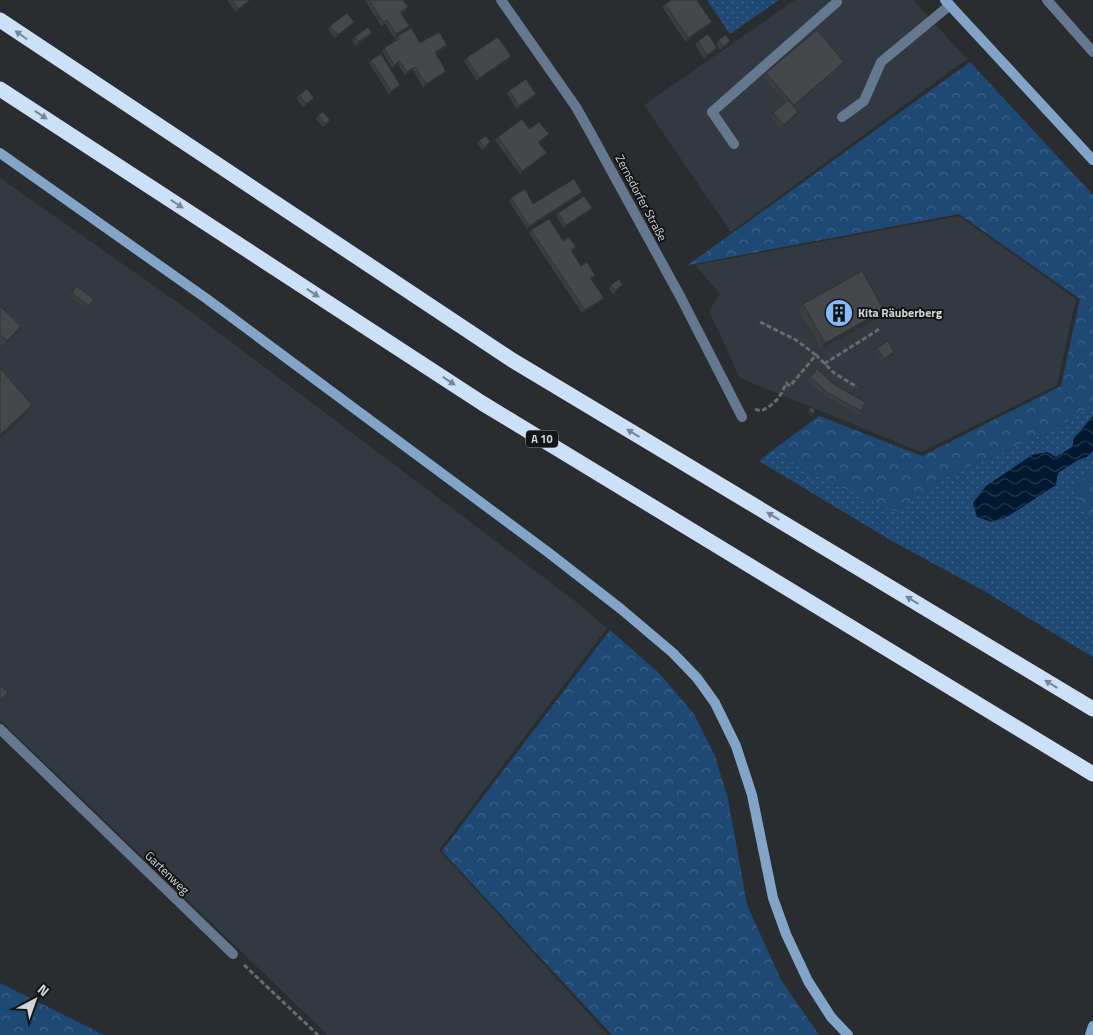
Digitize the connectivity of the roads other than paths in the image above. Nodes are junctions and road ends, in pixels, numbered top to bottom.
1 (501, 0) edge
2 (836, 0) edge
3 (1047, 0) edge
4 (947, 3) edge
5 (0, 20) edge
6 (1093, 52) edge
7 (0, 89) edge
8 (842, 117) dead end
9 (734, 144) dead end
10 (0, 153) edge
11 (1093, 160) edge
12 (742, 417) dead end
13 (1093, 709) edge
14 (0, 729) edge
15 (1093, 774) edge
16 (232, 954) road end
17 (1093, 1026) edge
18 (848, 1035) edge
19 (1090, 1035) edge

1 - 12 street, Zernsdorfer Straße
2 - 9 street
3 - 6 street
4 - 8 street
4 - 11 main road
13 -> 5 highway
7 -> 15 highway, A 10
10 - 18 main road
14 - 16 street, Gartenweg
17 - 19 main road

